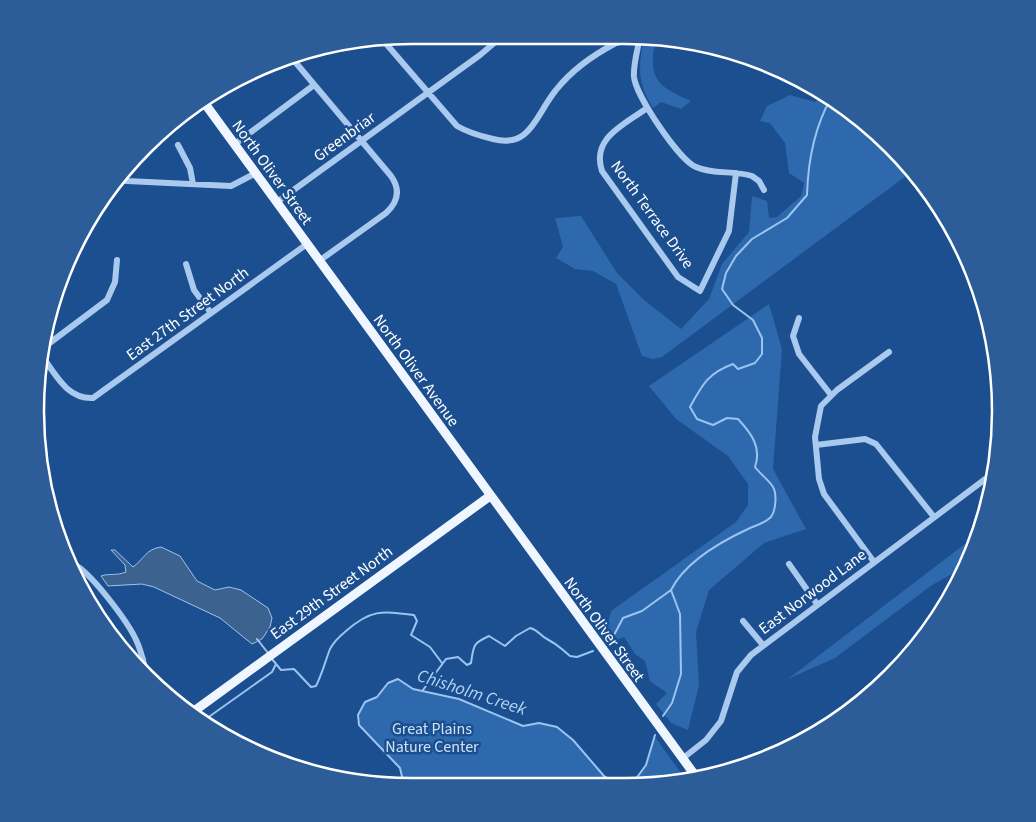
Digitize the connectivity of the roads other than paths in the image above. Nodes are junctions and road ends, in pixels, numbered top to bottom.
1 (493, 44) edge
2 (616, 44) edge
3 (387, 45) edge
4 (638, 45) edge
5 (295, 62) edge
6 (314, 85) junction
7 (428, 93) junction
8 (207, 106) edge
9 (647, 108) junction
10 (362, 141) junction
11 (235, 144) junction
12 (178, 145) dead end
13 (256, 173) junction
14 (736, 173) junction
15 (126, 179) edge
16 (193, 184) junction
17 (764, 190) dead end
18 (277, 202) junction
19 (307, 244) junction
20 (117, 260) dead end
21 (319, 261) junction
22 (186, 264) dead end
23 (210, 314) junction
24 (799, 318) dead end
25 (50, 343) edge
26 (889, 352) dead end
27 (47, 363) edge
28 (831, 395) junction
29 (816, 445) junction
30 (986, 479) edge
31 (490, 496) junction
32 (934, 517) junction
33 (874, 562) junction
34 (789, 564) dead end
35 (79, 567) edge
36 (817, 604) junction
37 (743, 621) dead end
38 (763, 645) junction
39 (143, 659) joint
40 (144, 663) edge
41 (197, 709) edge
42 (682, 759) junction
43 (692, 772) edge

1 - 7 street, Greenbriar
2 - 7 street
3 - 7 street
4 - 9 street
5 - 6 street
6 - 10 street
6 - 11 street
7 - 10 street, Greenbriar
8 - 11 main road, North Oliver Street
9 - 14 street
9 - 14 street, North Terrace Drive
10 - 18 street, Greenbriar
10 - 21 street
11 - 13 main road, North Oliver Street
12 - 16 street
13 - 16 street
13 - 18 main road, North Oliver Street
14 - 17 street
15 - 16 street
18 - 19 main road, North Oliver Street
19 - 21 main road, North Oliver Street
19 - 23 street, East 27th Street North
20 - 25 street
21 - 31 main road, North Oliver Avenue
22 - 23 street
23 - 27 street, East 27th Street North
24 - 28 street
26 - 28 street
28 - 29 street
29 - 32 street
29 - 33 street
30 - 32 street, East Norwood Lane
31 - 41 main road, East 29th Street North
31 - 42 main road, North Oliver Street
32 - 33 street, East Norwood Lane
33 - 36 street, East Norwood Lane
34 - 36 street
35 - 39 street
36 - 38 street, East Norwood Lane
37 - 38 street
38 - 42 street, East Norwood Lane
39 - 40 street
42 - 43 main road, North Oliver Street

